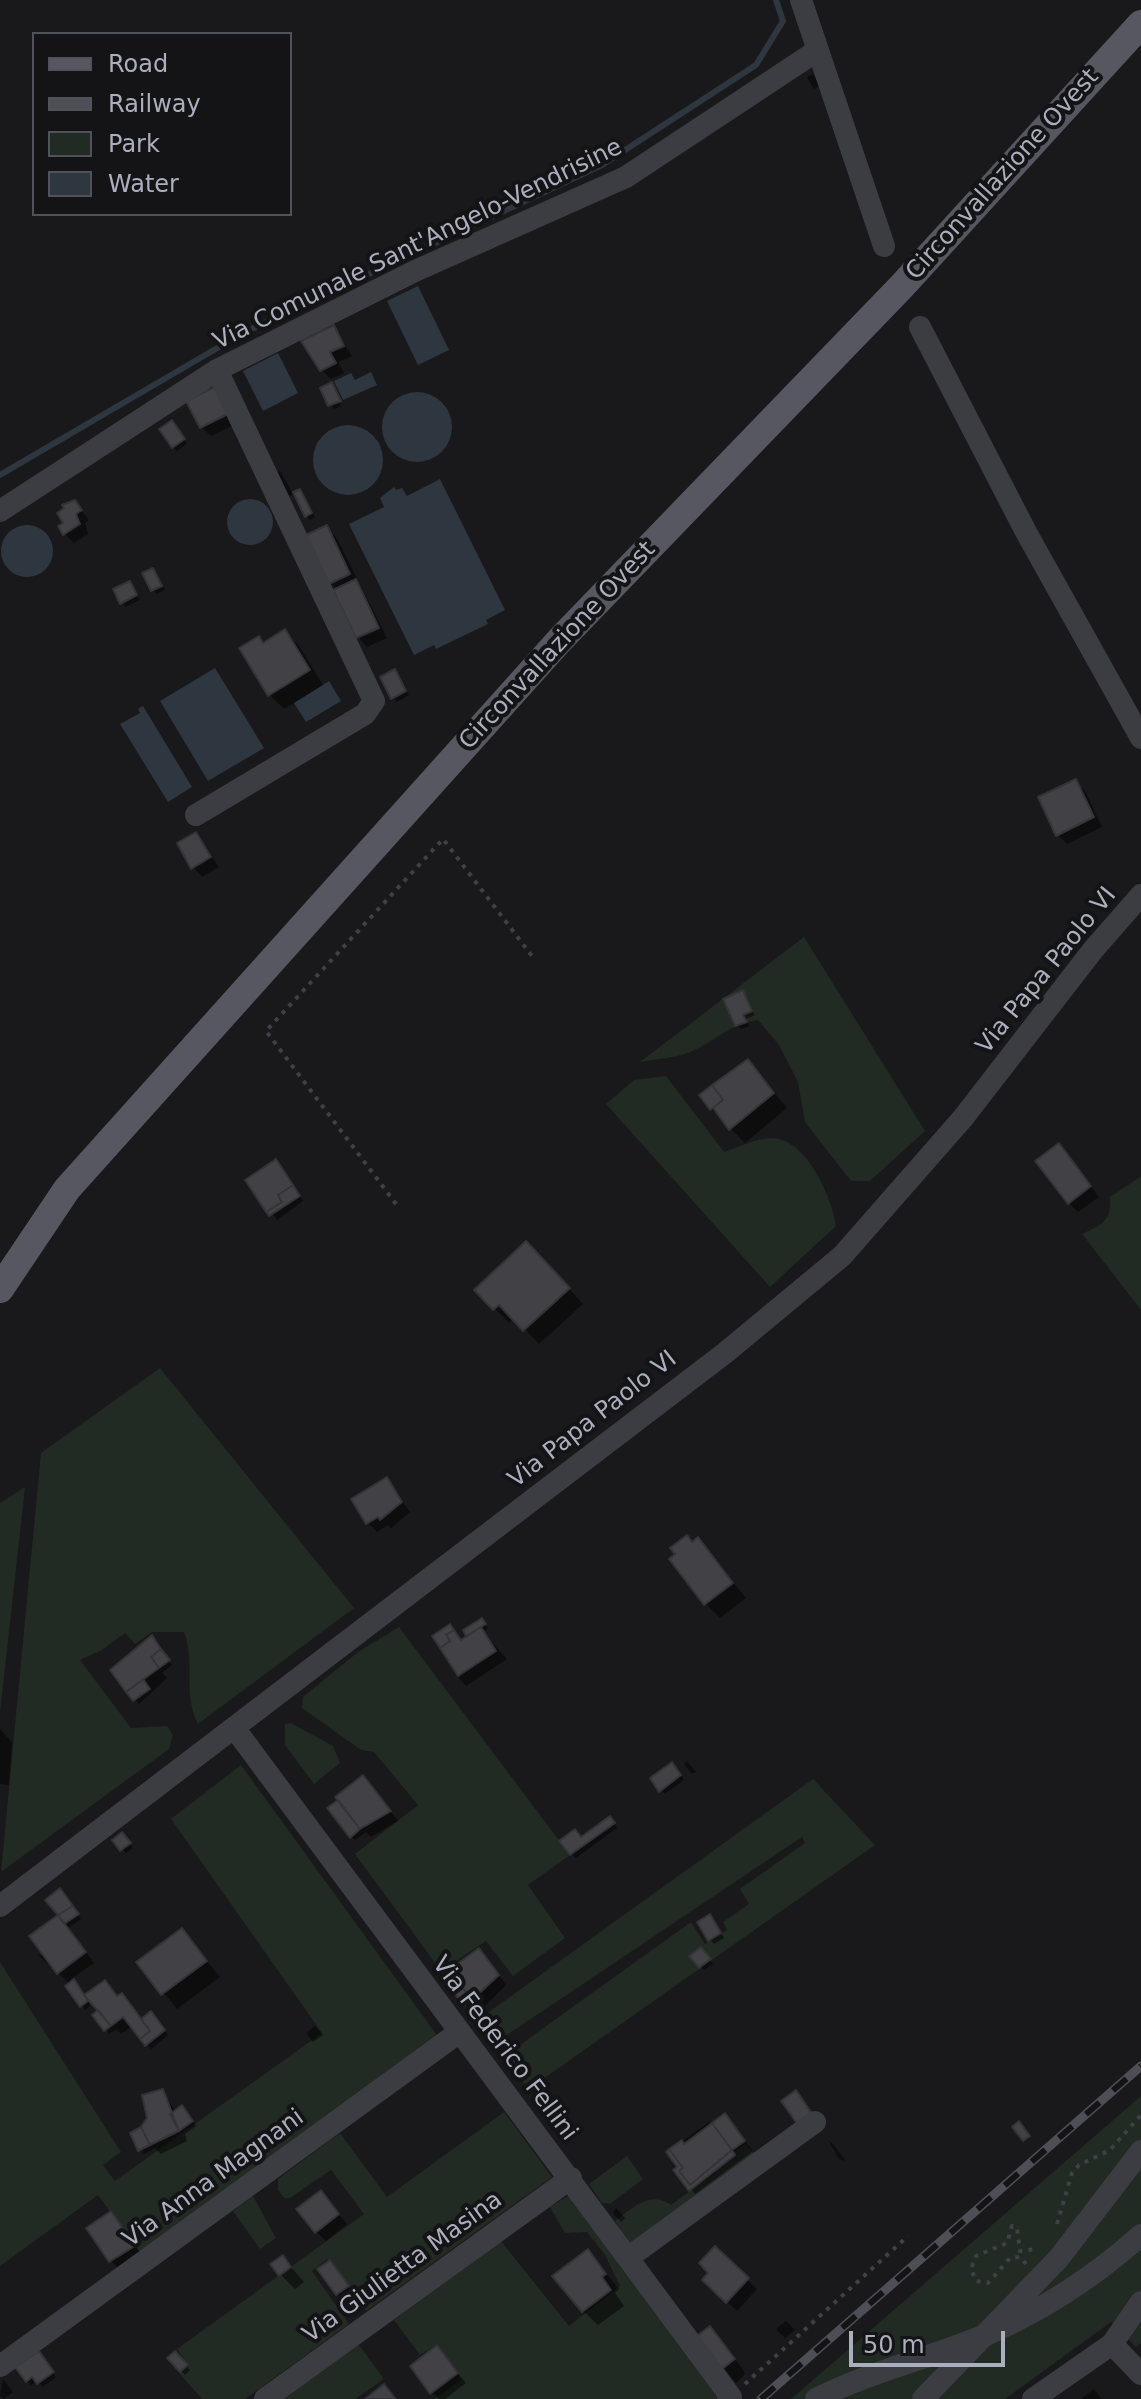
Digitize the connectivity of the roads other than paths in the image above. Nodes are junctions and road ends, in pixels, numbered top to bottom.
1 (801, 0) edge
2 (1141, 24) edge
3 (818, 50) junction
4 (884, 246) dead end
5 (920, 327) dead end
6 (217, 370) junction
7 (0, 511) edge
8 (1141, 738) edge
9 (196, 815) dead end
10 (1141, 895) edge
11 (0, 1289) edge
12 (235, 1729) junction
13 (0, 1906) edge
14 (458, 2033) junction
15 (815, 2122) dead end
16 (1141, 2151) edge
17 (571, 2178) junction
18 (1141, 2235) edge
19 (629, 2257) junction
20 (1141, 2302) edge
21 (986, 2334) junction
22 (1112, 2344) junction
23 (0, 2366) edge
24 (1141, 2374) edge
25 (730, 2398) edge
26 (265, 2399) edge
27 (816, 2399) edge
28 (923, 2399) edge
29 (1033, 2399) edge

1 - 3 street
2 - 11 main road, Circonvallazione Ovest
3 - 4 street
3 - 6 street, Via Comunale Sant'Angelo-Vendrisine
5 - 8 street
6 - 7 street, Via Comunale Sant'Angelo-Vendrisine
6 - 9 street
10 - 12 street, Via Papa Paolo VI
12 - 13 street, Via Papa Paolo VI
12 - 14 street, Via Federico Fellini
14 - 17 street, Via Federico Fellini
14 - 23 street, Via Anna Magnani
15 - 19 street
16 - 21 street
17 - 19 street, Via Federico Fellini
17 - 26 street, Via Giulietta Masina
18 - 21 street
19 - 25 street, Via Federico Fellini
20 - 22 street
21 - 27 street
21 - 28 street
22 - 24 street
22 - 29 street

